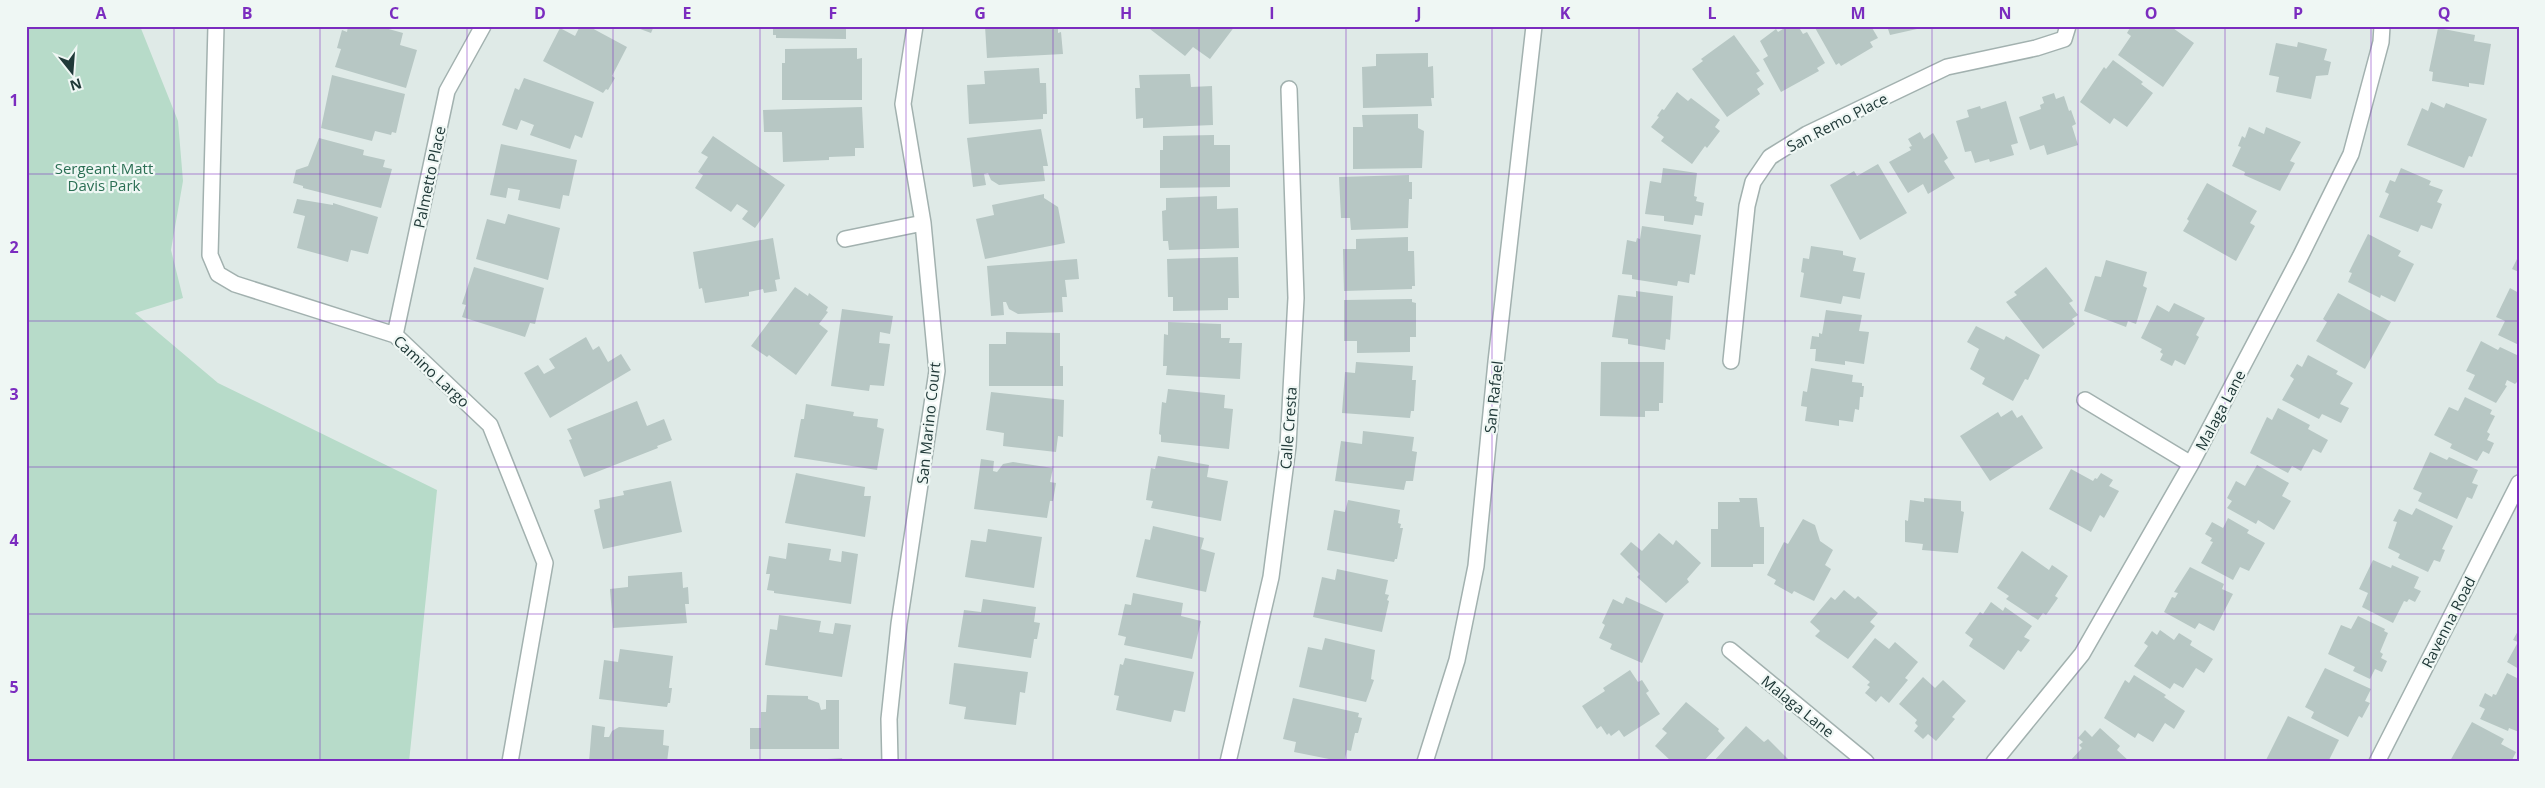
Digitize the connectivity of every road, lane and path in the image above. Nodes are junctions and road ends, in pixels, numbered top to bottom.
1 (216, 26) edge
2 (483, 26) edge
3 (915, 26) edge
4 (1534, 26) edge
5 (2068, 26) edge
6 (2382, 26) edge
7 (1289, 89) dead end
8 (923, 223) junction
9 (845, 239) dead end
10 (395, 335) junction
11 (1731, 361) dead end
12 (2086, 400) dead end
13 (2191, 464) junction
14 (2519, 483) edge
15 (1730, 650) dead end
16 (510, 762) edge
17 (890, 762) edge
18 (1228, 762) edge
19 (1425, 762) edge
20 (1866, 762) edge
21 (1994, 762) edge
22 (2377, 762) edge

1 - 10 street, Camino Largo
2 - 10 street, Palmetto Place
3 - 8 street, San Marino Court
4 - 19 street, San Rafael
5 - 11 street, San Remo Place
6 - 13 street, Malaga Lane
7 - 18 street, Calle Cresta
8 - 9 street
8 - 17 street, San Marino Court
10 - 16 street, Camino Largo
12 - 13 street
13 - 21 street, Malaga Lane
14 - 22 street, Ravenna Road
15 - 20 street, Malaga Lane

